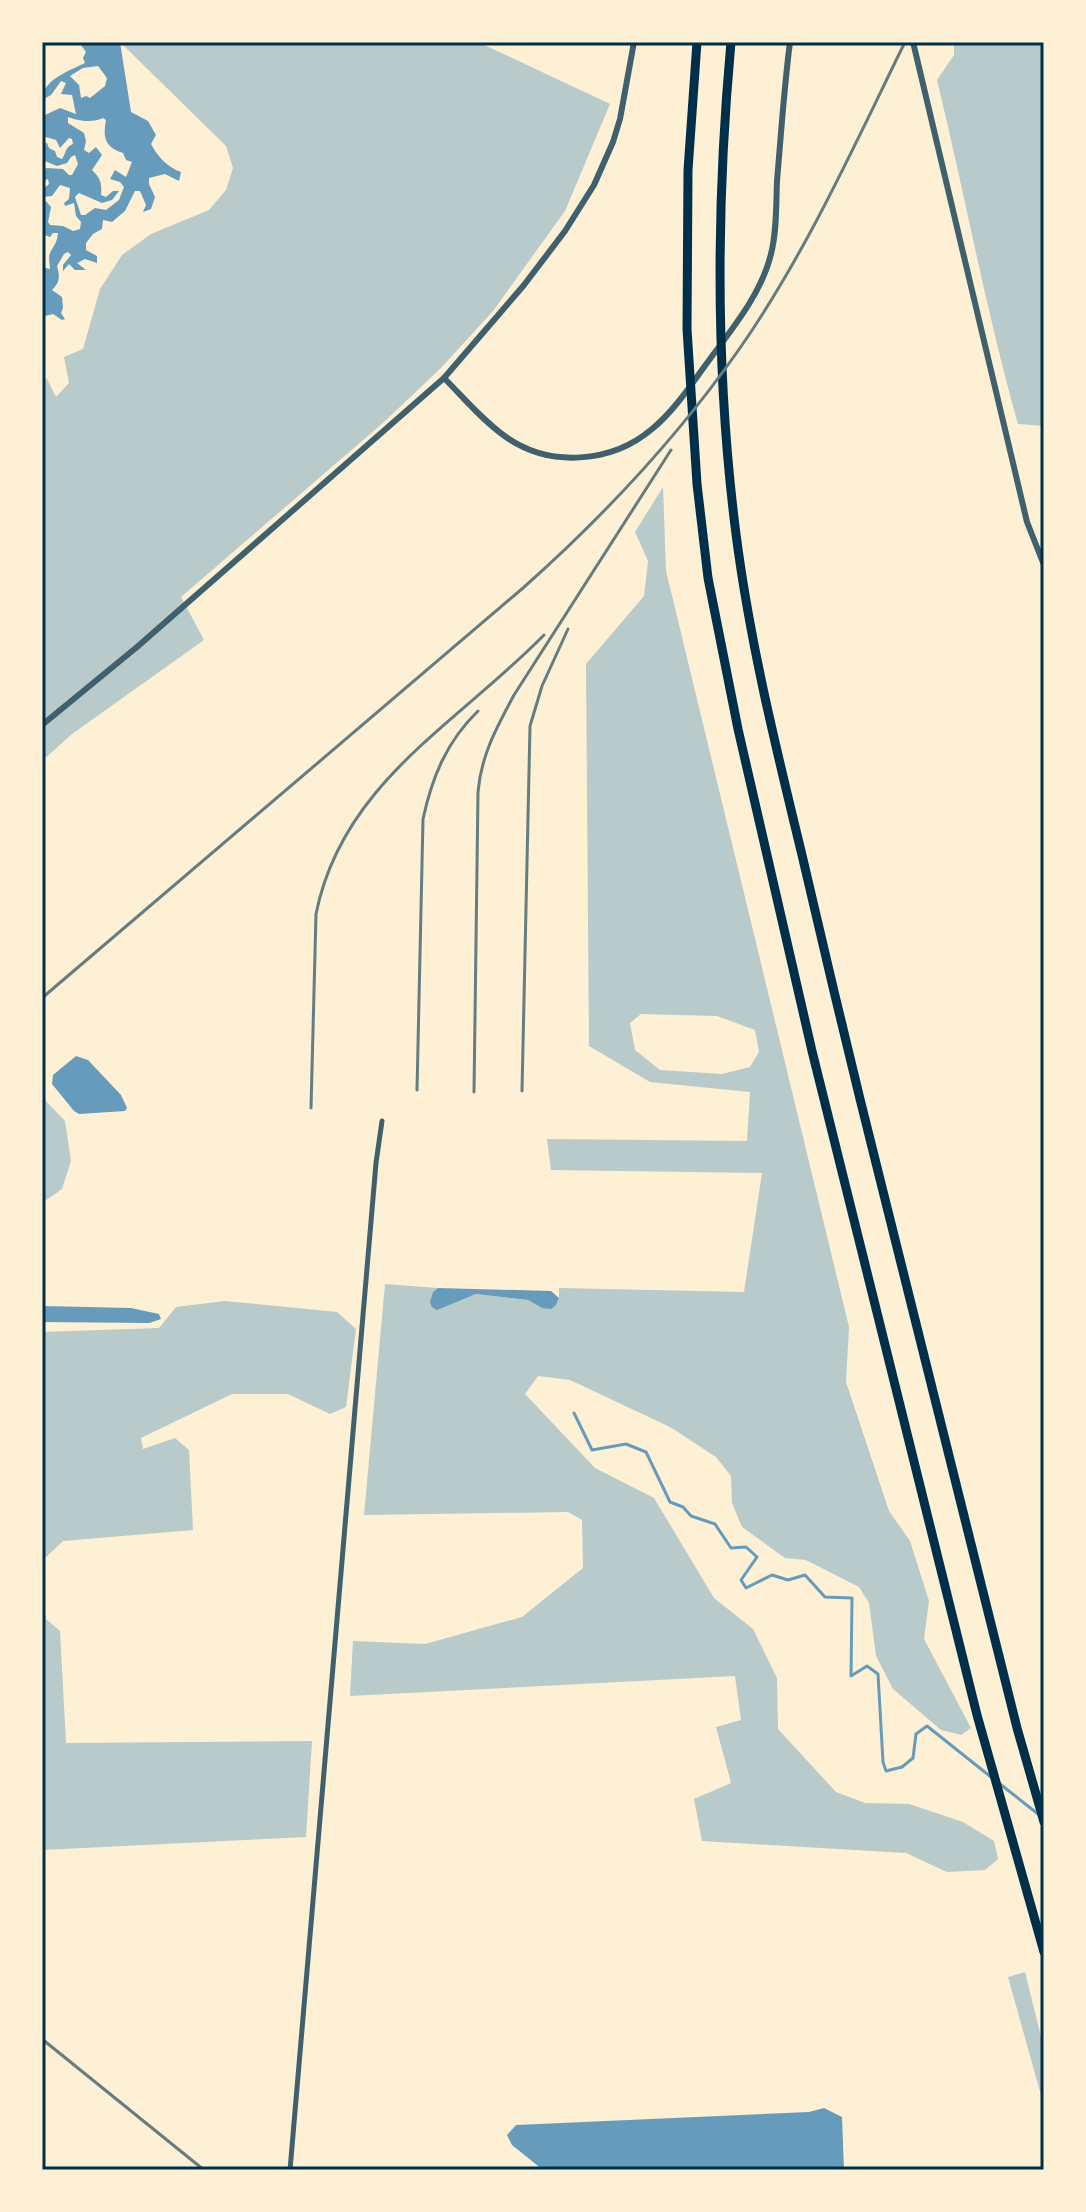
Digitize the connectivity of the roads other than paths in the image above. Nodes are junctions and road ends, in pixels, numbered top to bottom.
1 (634, 42) edge
2 (696, 42) edge
3 (790, 42) edge
4 (913, 42) edge
5 (731, 43) edge
6 (444, 378) junction
7 (1044, 565) edge
8 (42, 725) edge
9 (382, 1121) dead end
10 (1044, 1822) edge
11 (1044, 1952) edge
12 (290, 2170) edge

1 - 6 street
2 - 11 highway
3 - 6 street
4 - 7 street
5 - 10 highway
6 - 8 street
9 - 12 street

